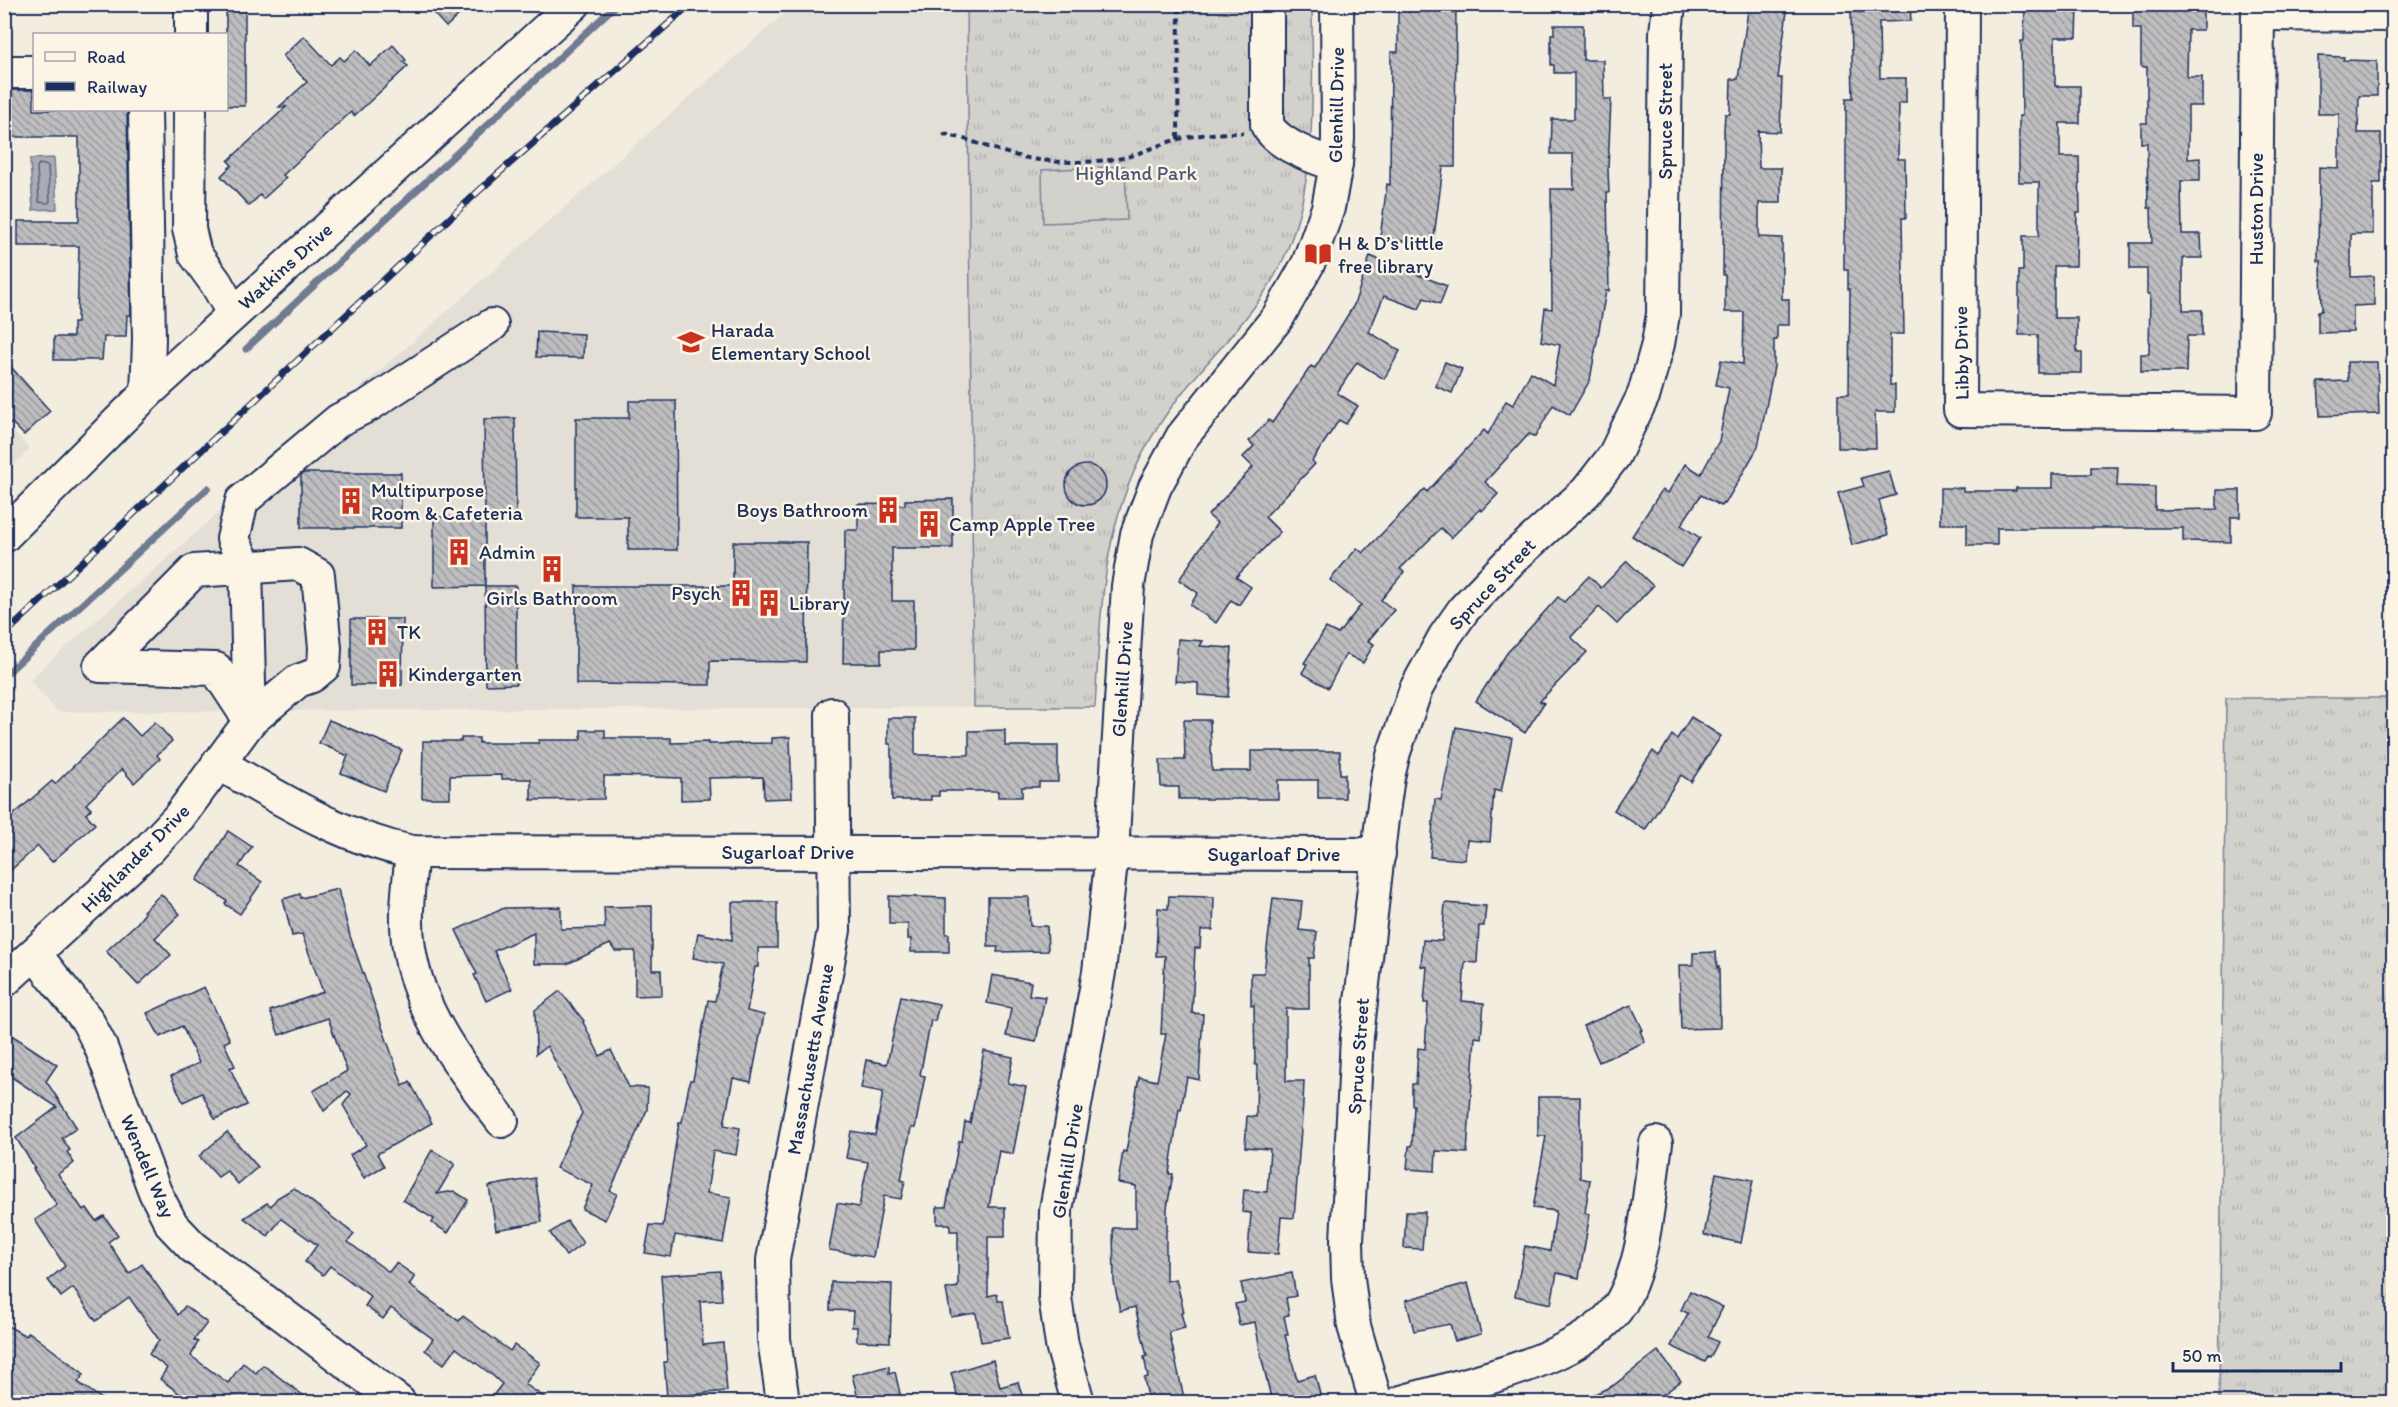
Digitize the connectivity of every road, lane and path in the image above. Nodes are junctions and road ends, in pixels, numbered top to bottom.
1 (191, 4) edge
2 (574, 4) edge
3 (1179, 4) edge
4 (1268, 4) edge
5 (1337, 4) edge
6 (1670, 4) edge
7 (1962, 4) edge
8 (2258, 9) edge
9 (2394, 15) edge
10 (191, 33) edge
11 (4, 72) edge
12 (33, 72) edge
13 (145, 111) edge
14 (190, 111) edge
15 (1253, 133) dead end
16 (943, 134) dead end
17 (1178, 139) junction
18 (1336, 164) junction
19 (233, 313) junction
20 (492, 325) dead end
21 (147, 393) junction
22 (2255, 413) joint
23 (4, 536) edge
24 (246, 567) junction
25 (832, 714) dead end
26 (250, 721) junction
27 (218, 763) junction
28 (412, 852) junction
29 (833, 852) junction
30 (1112, 853) junction
31 (1379, 854) junction
32 (35, 954) junction
33 (4, 981) edge
34 (502, 1121) dead end
35 (1656, 1143) dead end
36 (399, 1402) edge
37 (783, 1402) edge
38 (1078, 1402) edge
39 (1376, 1402) edge
40 (1401, 1402) edge

1 - 10 street
2 - 19 street, Watkins Drive
3 - 17 path
4 - 18 street
5 - 18 street, Glenhill Drive
6 - 31 street, Spruce Street
7 - 22 street, Libby Drive
8 - 9 street
8 - 22 street, Huston Drive
11 - 12 street
13 - 21 street
14 - 19 street
15 - 17 path
16 - 17 path
18 - 30 street, Glenhill Drive
19 - 21 street, Watkins Drive
20 - 24 street
21 - 23 street, Watkins Drive
24 - 26 street
24 - 26 street, Highlander Drive
24 - 26 street
25 - 29 street, Massachusetts Avenue
26 - 27 street, Highlander Drive
27 - 28 street, Sugarloaf Drive
27 - 32 street, Highlander Drive
28 - 29 street, Sugarloaf Drive
28 - 34 street
29 - 30 street, Sugarloaf Drive
29 - 37 street, Massachusetts Avenue
30 - 31 street, Sugarloaf Drive
30 - 38 street, Glenhill Drive
31 - 39 street, Spruce Street
32 - 33 street, Highlander Drive
32 - 36 street, Wendell Way
35 - 40 street

